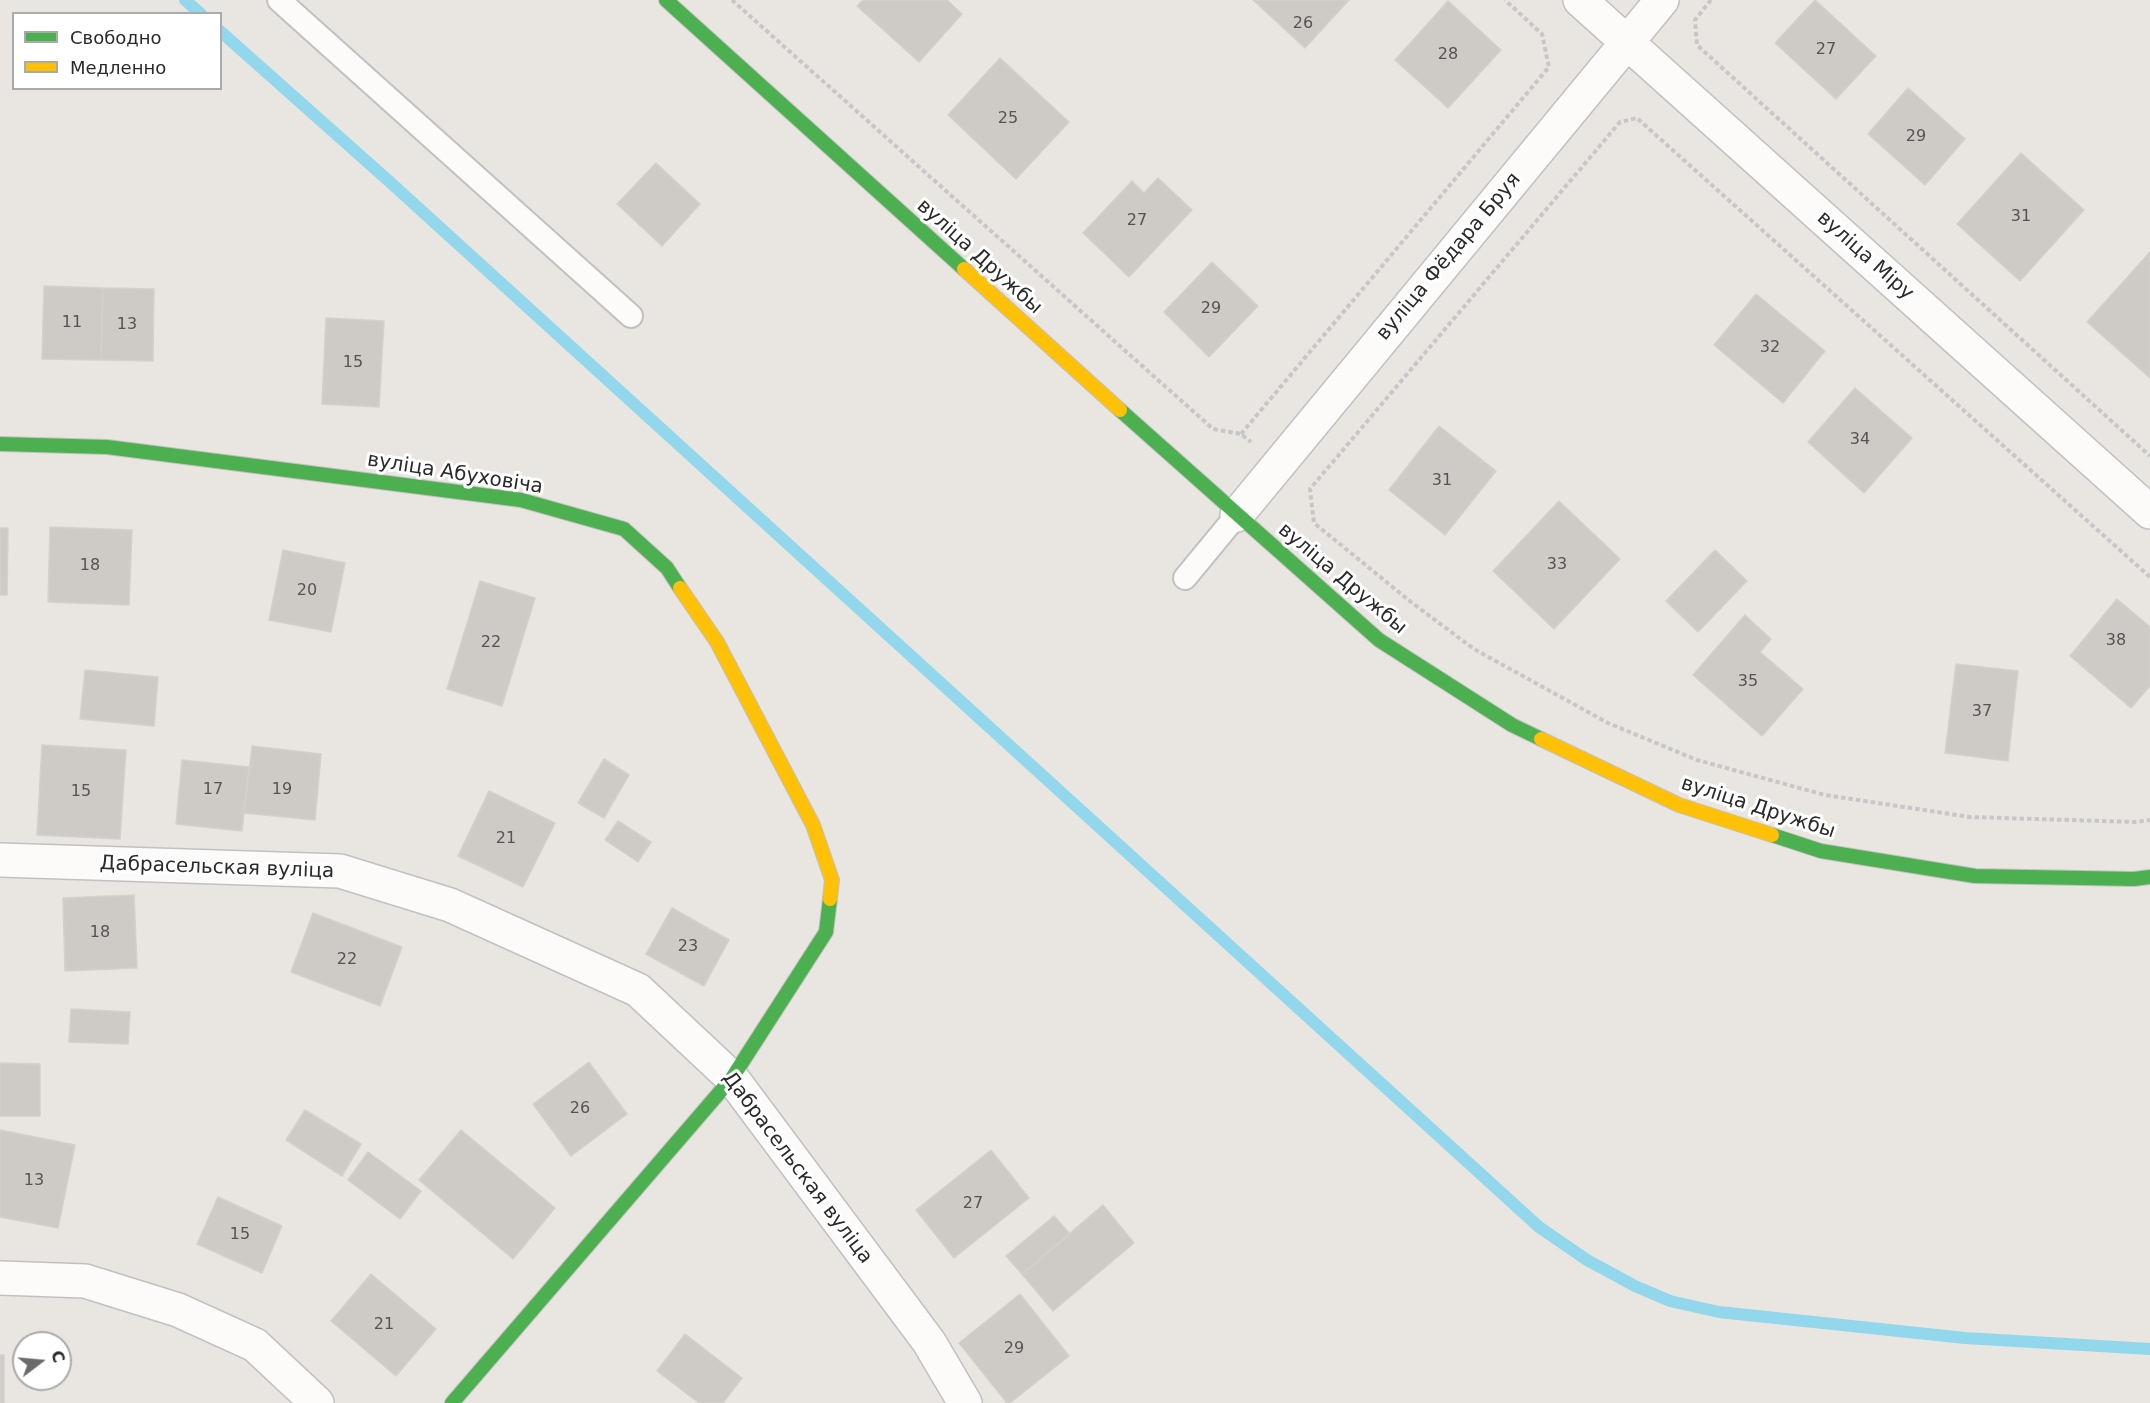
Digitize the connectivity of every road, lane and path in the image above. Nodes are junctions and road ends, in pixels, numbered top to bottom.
1 (279, 0) edge
2 (666, 0) edge
3 (732, 0) edge
4 (1505, 0) edge
5 (1580, 0) edge
6 (1662, 0) edge
7 (1711, 0) edge
8 (1627, 42) junction
9 (631, 316) dead end
10 (0, 444) edge
11 (2150, 456) edge
12 (2150, 512) edge
13 (1237, 515) junction
14 (2150, 577) edge
15 (1185, 578) dead end
16 (2150, 820) edge
17 (0, 860) edge
18 (2150, 877) edge
19 (732, 1078) junction
20 (0, 1278) edge
21 (317, 1403) edge
22 (452, 1403) edge
23 (965, 1403) edge

1 - 9 lane
2 - 13 street, вуліца Дружбы
3 - 4 path
5 - 8 street, вуліца Міру
6 - 8 street, вуліца Фёдара Бруя
7 - 11 path
8 - 12 street, вуліца Міру
8 - 13 street, вуліца Фёдара Бруя
10 - 19 street, вуліца Абуховіча
13 - 15 lane
13 - 18 street, вуліца Дружбы
14 - 16 path
17 - 19 street, Дабрасельская вуліца
19 - 22 street, вуліца Абуховіча
19 - 23 street, Дабрасельская вуліца
20 - 21 street

